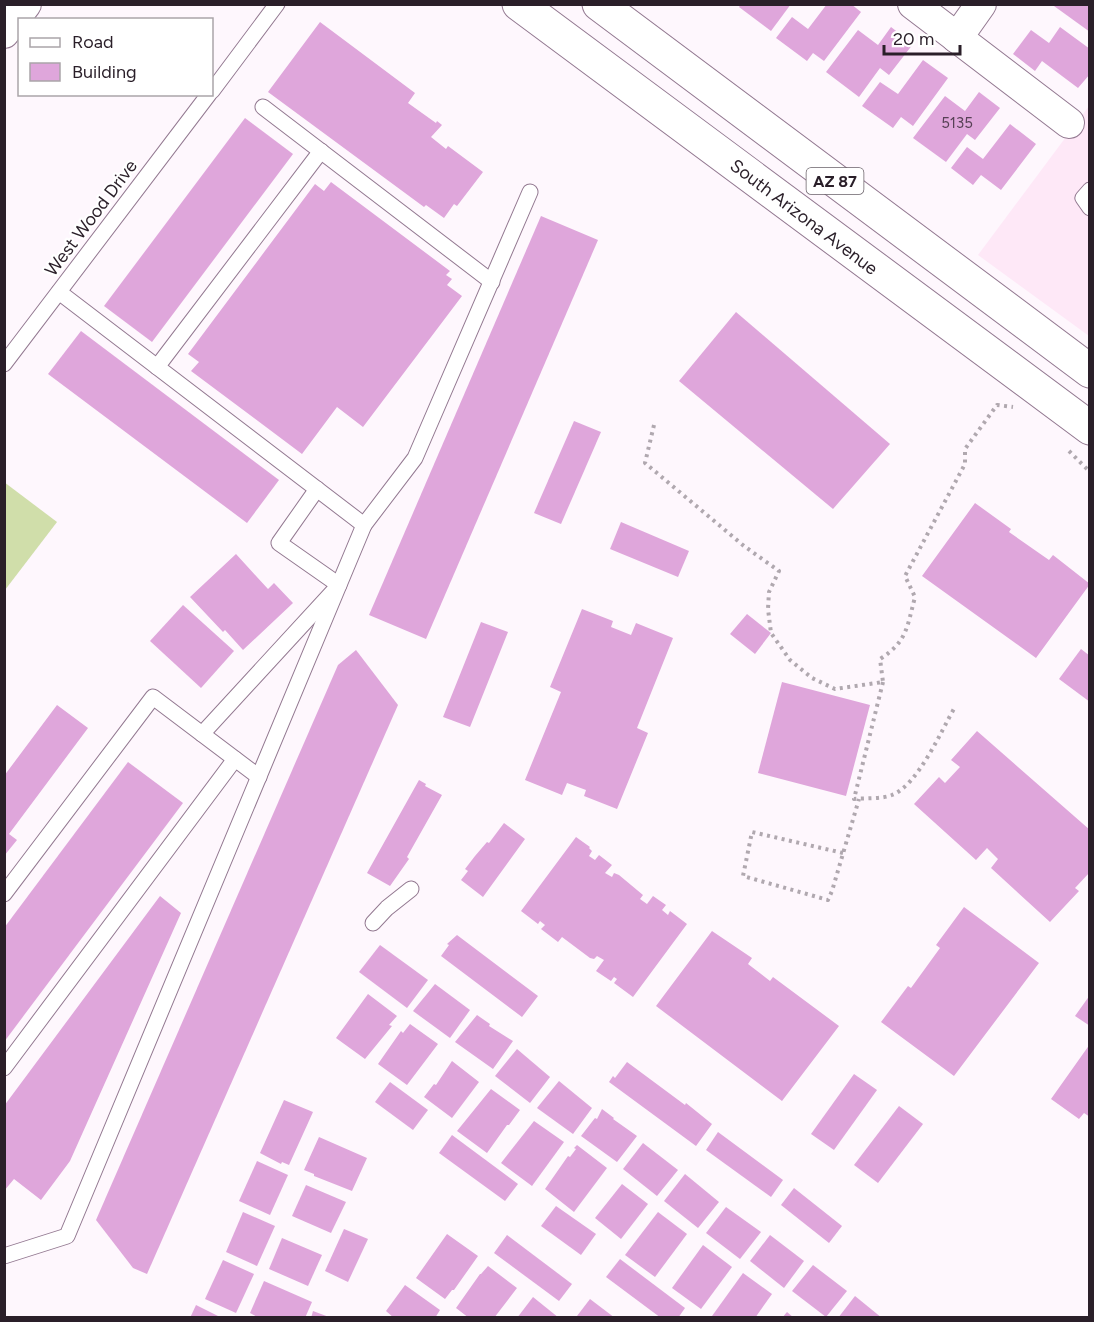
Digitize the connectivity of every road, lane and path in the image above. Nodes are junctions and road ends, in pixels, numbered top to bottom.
1 (26, 4) edge
2 (277, 4) edge
3 (519, 4) edge
4 (599, 4) edge
5 (914, 4) edge
6 (981, 4) edge
7 (4, 33) edge
8 (957, 38) junction
9 (213, 90) edge
10 (207, 96) edge
11 (262, 107) dead end
12 (1069, 123) dead end
13 (321, 152) junction
14 (1089, 190) edge
15 (530, 192) dead end
16 (1089, 208) edge
17 (492, 282) junction
18 (59, 292) junction
19 (1022, 320) junction
20 (994, 357) junction
21 (4, 364) edge
22 (157, 367) junction
23 (1089, 371) edge
24 (1021, 409) dead end
25 (654, 425) dead end
26 (1077, 437) edge
27 (1089, 472) edge
28 (317, 489) junction
29 (364, 525) junction
30 (339, 585) junction
31 (883, 682) junction
32 (955, 707) dead end
33 (202, 734) junction
34 (235, 759) junction
35 (259, 777) junction
36 (858, 799) junction
37 (843, 853) junction
38 (411, 889) dead end
39 (4, 894) edge
40 (373, 924) dead end
41 (4, 1068) edge
42 (4, 1256) edge

1 - 7 street
2 - 9 lane
3 - 20 main road, South Arizona Avenue / AZ 87
4 - 19 main road, AZ 87
5 - 8 street
6 - 8 street
8 - 12 street
10 - 18 lane, West Wood Drive
11 - 13 lane
13 - 17 lane
13 - 22 lane
14 - 16 lane
15 - 17 lane
17 - 29 lane
18 - 21 lane, West Wood Drive
18 - 22 lane
19 - 20 main road
19 - 23 main road, AZ 87
20 - 26 main road, South Arizona Avenue / AZ 87
22 - 28 lane
24 - 31 path
25 - 31 path
26 - 27 path
28 - 29 lane
28 - 30 lane
29 - 30 lane
30 - 33 lane
30 - 35 lane
31 - 36 path
32 - 36 path
33 - 34 lane
33 - 39 lane
34 - 35 lane
34 - 41 lane
35 - 42 lane
36 - 37 path
37 - 37 path
38 - 40 lane

